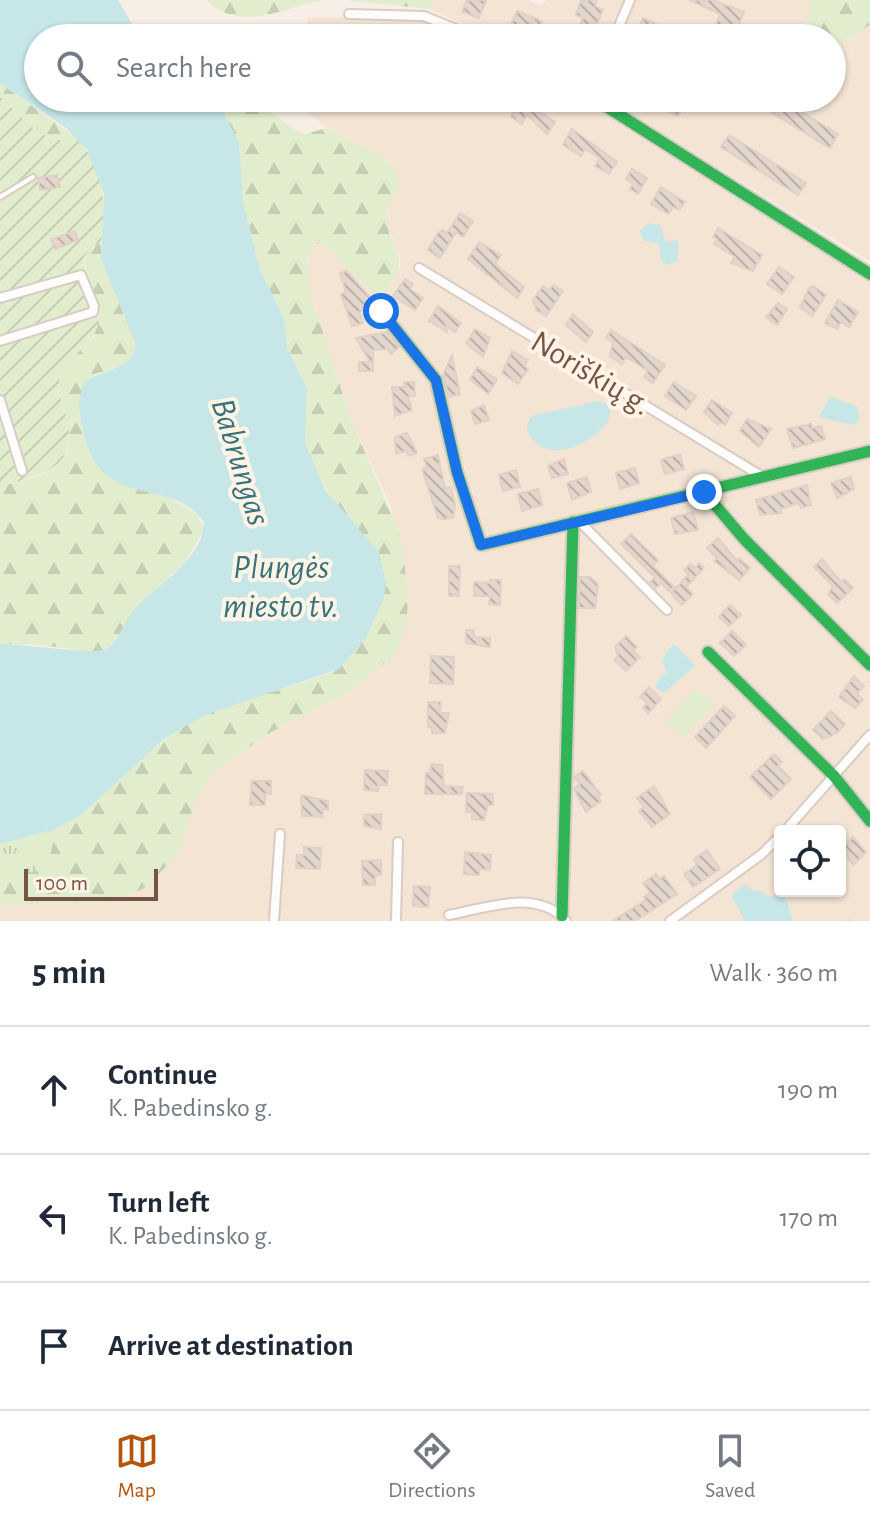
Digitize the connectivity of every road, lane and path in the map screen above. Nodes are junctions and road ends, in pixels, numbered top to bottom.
1 (630, 0) edge
2 (349, 14) dead end
3 (444, 24) edge
4 (620, 24) edge
5 (615, 112) edge
6 (33, 177) dead end
7 (0, 197) edge
8 (419, 268) dead end
9 (870, 274) edge
10 (0, 298) edge
11 (381, 311) dead end
12 (0, 341) edge
13 (0, 400) edge
14 (870, 451) edge
15 (22, 471) dead end
16 (764, 477) junction
17 (704, 492) junction
18 (575, 521) junction
19 (667, 610) dead end
20 (708, 652) dead end
21 (870, 665) edge
22 (870, 735) edge
23 (834, 776) junction
24 (870, 821) edge
25 (790, 825) edge
26 (280, 834) dead end
27 (398, 842) dead end
28 (774, 842) edge
29 (449, 915) dead end
30 (564, 918) edge
31 (274, 921) edge
32 (396, 921) edge
33 (670, 921) edge

1 - 4 street
2 - 3 street
5 - 9 street
6 - 7 lane
8 - 16 street, Noriškių g.
10 - 12 street
11 - 18 street
13 - 15 street
14 - 16 street
16 - 17 street
17 - 18 street
17 - 21 street
18 - 19 street
18 - 30 street
20 - 23 street
22 - 23 street
23 - 24 street
23 - 25 street
26 - 31 street
27 - 32 street
28 - 33 street
29 - 30 street

